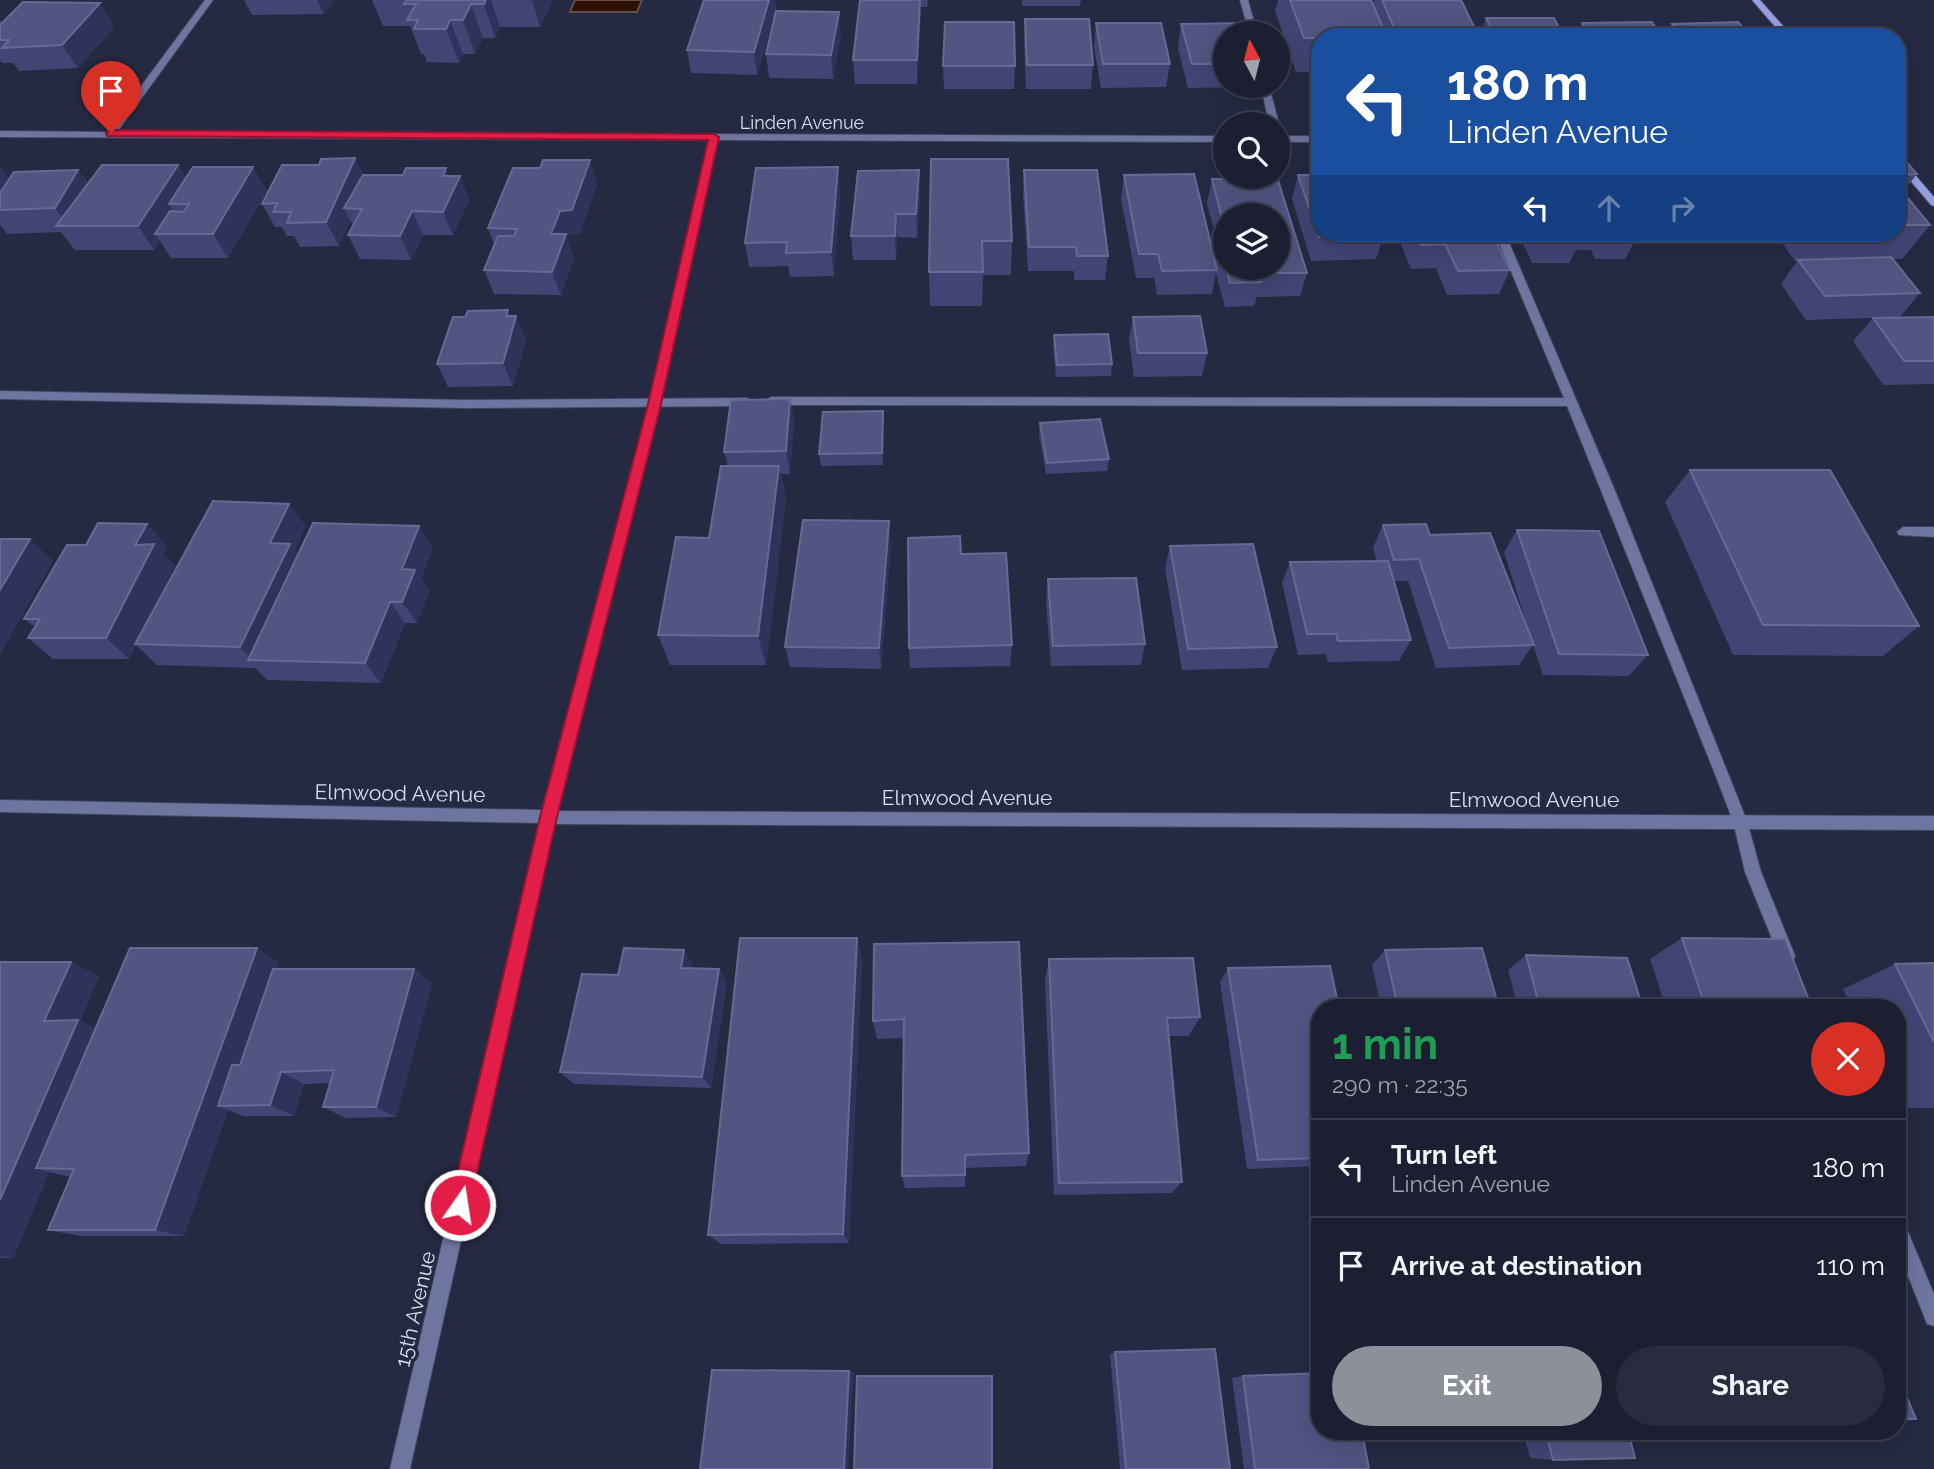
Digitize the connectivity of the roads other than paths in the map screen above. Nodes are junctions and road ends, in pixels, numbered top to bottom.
1 (209, 0) edge
2 (1244, 0) edge
3 (1756, 0) edge
4 (1249, 21) edge
5 (1781, 28) edge
6 (111, 133) junction
7 (0, 134) edge
8 (714, 137) junction
9 (1213, 139) edge
10 (1290, 139) edge
11 (1311, 139) edge
12 (1906, 169) edge
13 (1934, 202) edge
14 (1504, 242) edge
15 (0, 395) edge
16 (1570, 402) junction
17 (655, 404) junction
18 (1903, 532) dead end
19 (1934, 532) edge
20 (0, 806) edge
21 (548, 817) junction
22 (1740, 821) junction
23 (1934, 823) edge
24 (1793, 971) edge
25 (1906, 1248) edge
26 (1934, 1317) edge
27 (400, 1469) edge

1 - 6 street
2 - 4 street
3 - 5 main road
6 - 7 street, Linden Avenue
6 - 8 street, Linden Avenue
8 - 9 street, Linden Avenue
8 - 17 street, 15th Avenue
10 - 11 street
12 - 13 main road
14 - 16 street
15 - 17 street
16 - 17 street
16 - 22 street
17 - 21 street, 15th Avenue
18 - 19 street
20 - 21 street, Elmwood Avenue
21 - 22 street, Elmwood Avenue
21 - 27 street, 15th Avenue
22 - 23 street, Elmwood Avenue
22 - 24 street
25 - 26 street

